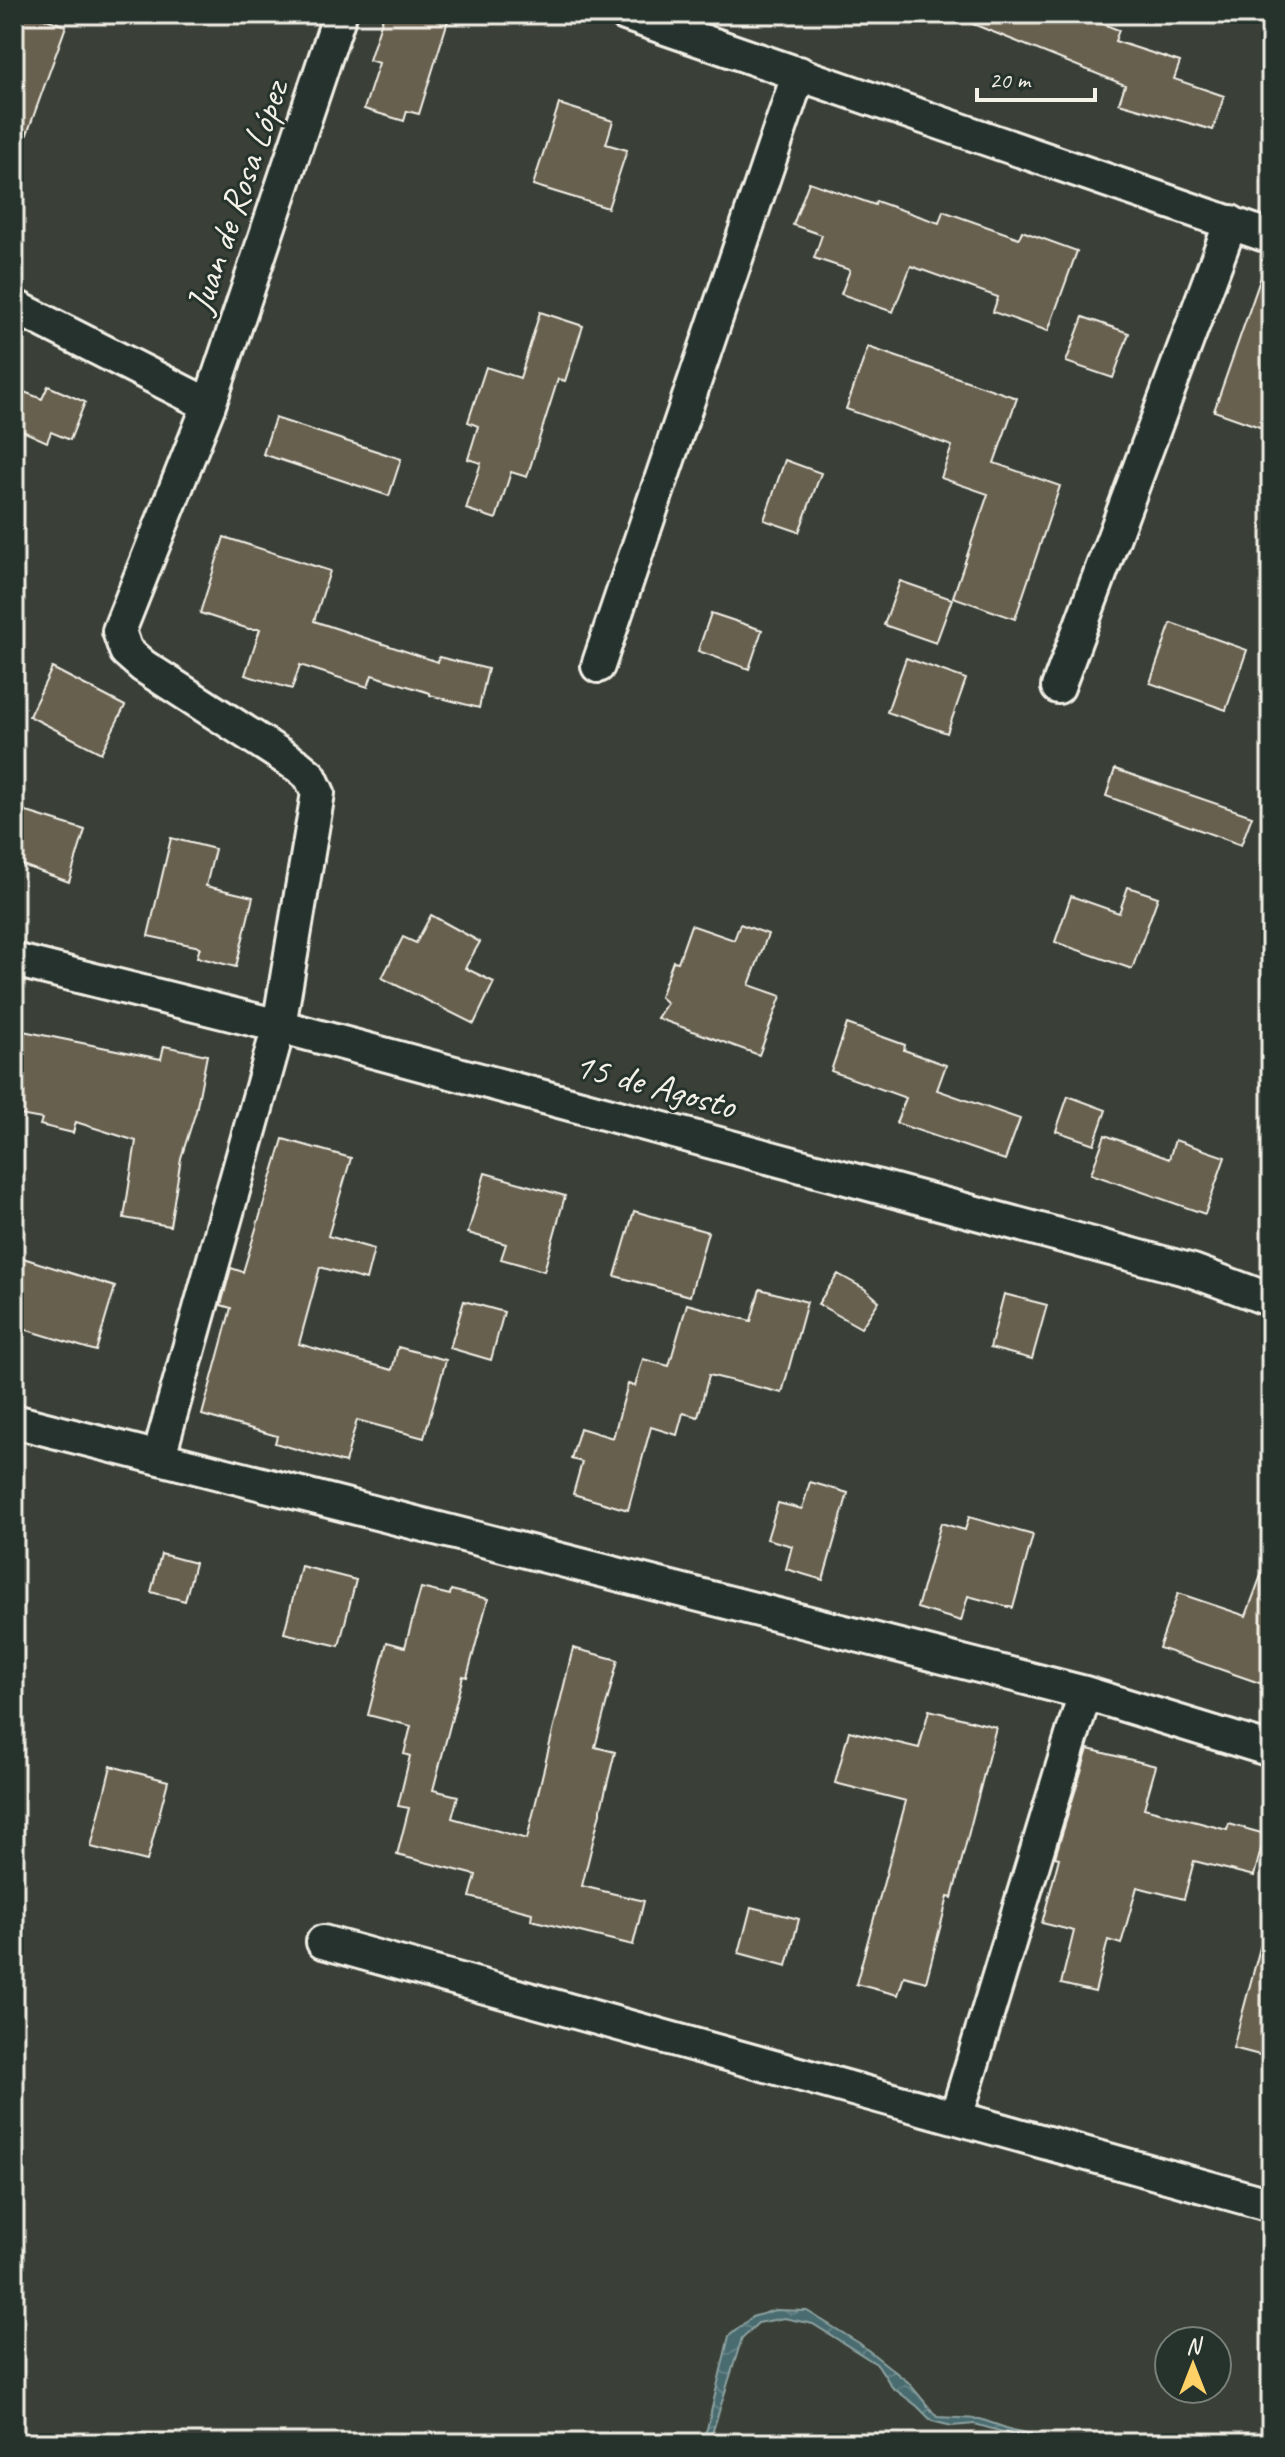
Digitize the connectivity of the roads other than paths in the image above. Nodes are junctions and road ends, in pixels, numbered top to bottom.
1 (340, 14) edge
2 (625, 14) edge
3 (799, 73) junction
4 (1231, 222) junction
5 (1271, 237) edge
6 (14, 306) edge
7 (209, 405) junction
8 (598, 666) dead end
9 (1058, 687) dead end
10 (14, 960) edge
11 (279, 1026) junction
12 (1271, 1300) edge
13 (14, 1421) edge
14 (159, 1456) junction
15 (1085, 1693) junction
16 (1271, 1750) edge
17 (323, 1942) dead end
18 (956, 2117) junction
19 (1271, 2205) edge

1 - 7 street, Juan de Rosa López
2 - 3 street
3 - 4 street
3 - 8 street
4 - 5 street
4 - 9 street
6 - 7 street
7 - 11 street, Juan de Rosa López
10 - 11 street, 15 de Agosto
11 - 12 street, 15 de Agosto
11 - 14 street
13 - 14 street
14 - 15 street
15 - 16 street
15 - 18 street
17 - 18 street
18 - 19 street

